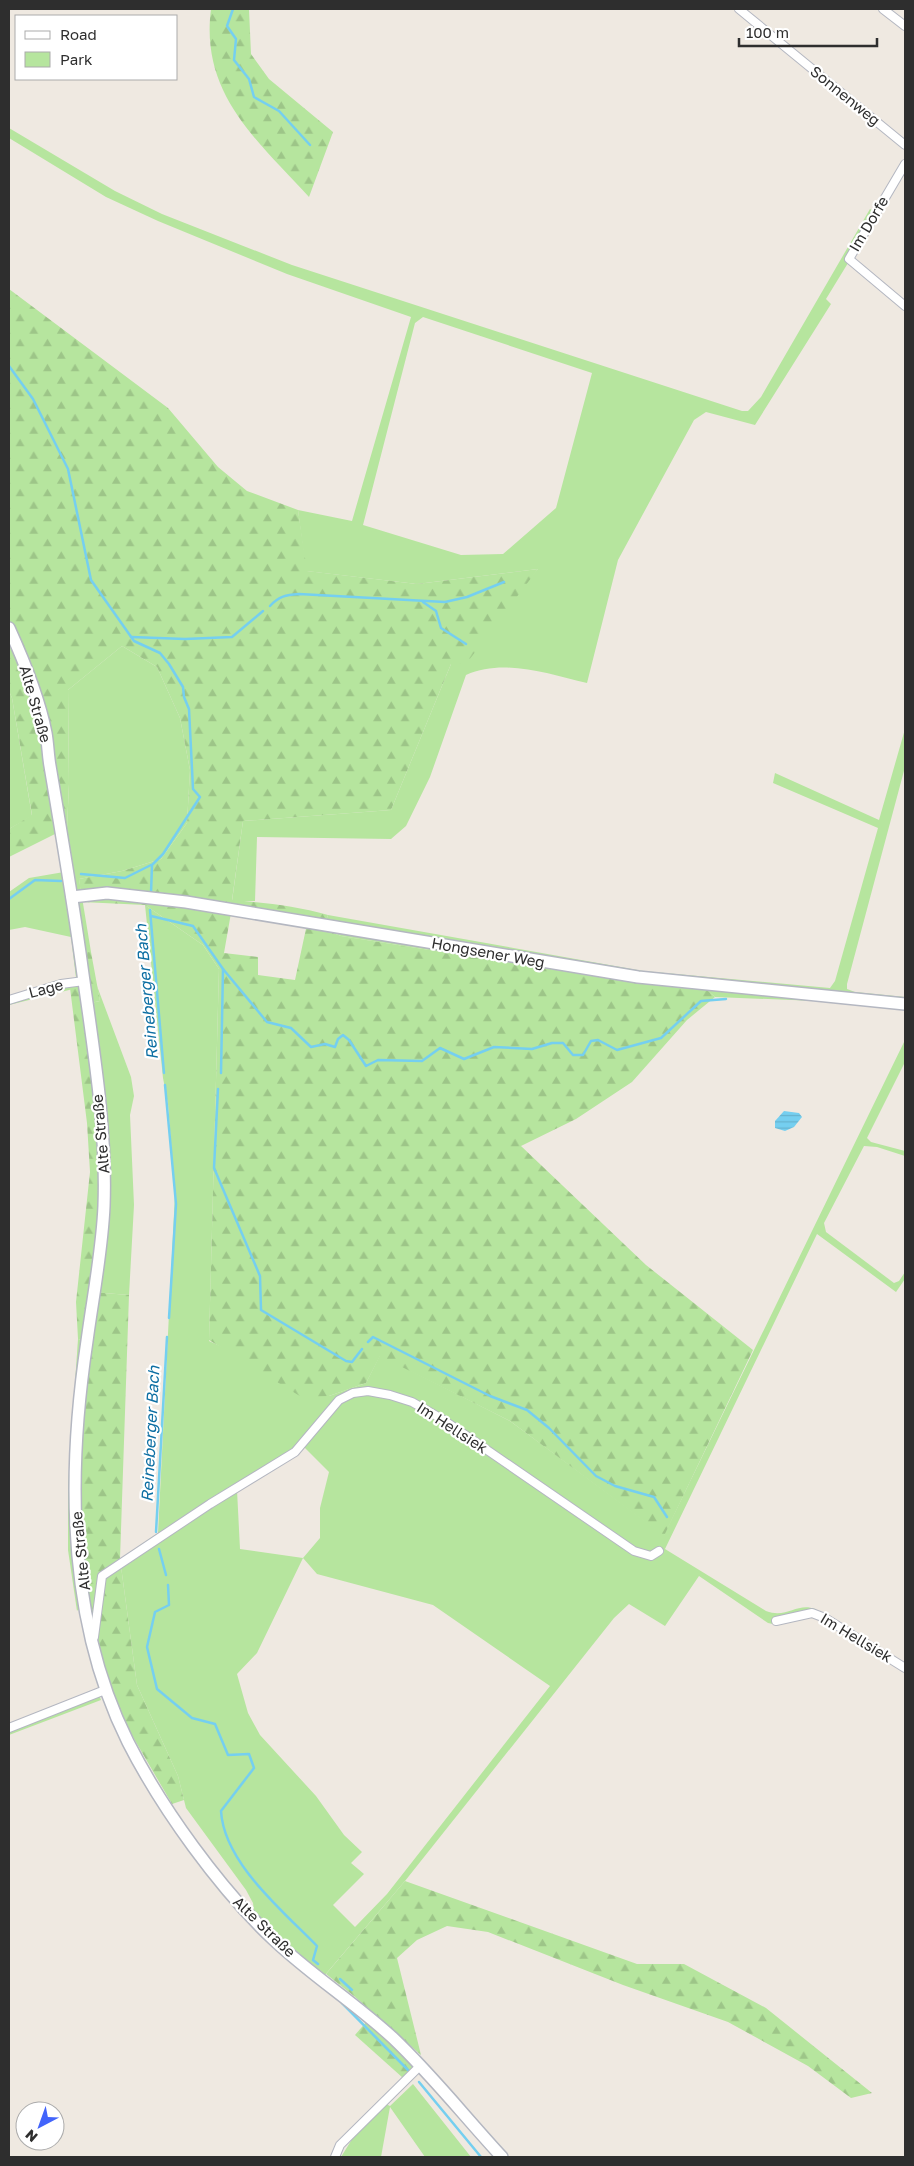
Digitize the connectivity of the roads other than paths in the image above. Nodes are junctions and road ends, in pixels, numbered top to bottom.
1 (739, 9) edge
2 (884, 9) edge
3 (905, 26) edge
4 (905, 145) edge
5 (905, 164) edge
6 (905, 306) edge
7 (9, 628) edge
8 (72, 896) junction
9 (84, 981) junction
10 (9, 1000) edge
11 (905, 1004) edge
12 (247, 1481) joint
13 (660, 1551) dead end
14 (776, 1622) dead end
15 (93, 1646) junction
16 (905, 1668) edge
17 (106, 1690) junction
18 (9, 1728) edge
19 (421, 2065) junction
20 (335, 2157) edge
21 (502, 2157) edge

1 - 4 street, Sonnenweg
2 - 3 street
5 - 6 street, Im Dorfe
7 - 8 main road, Alte Straße
8 - 9 main road, Alte Straße
8 - 11 main road, Hongsener Weg
9 - 10 street, Lage
9 - 15 main road, Alte Straße
12 - 13 street, Im Hellsiek
12 - 15 street, Alte Straße
14 - 16 street, Im Hellsiek
15 - 17 main road, Alte Straße
17 - 18 street
17 - 19 main road, Alte Straße
19 - 20 street
19 - 21 main road, Alte Straße

